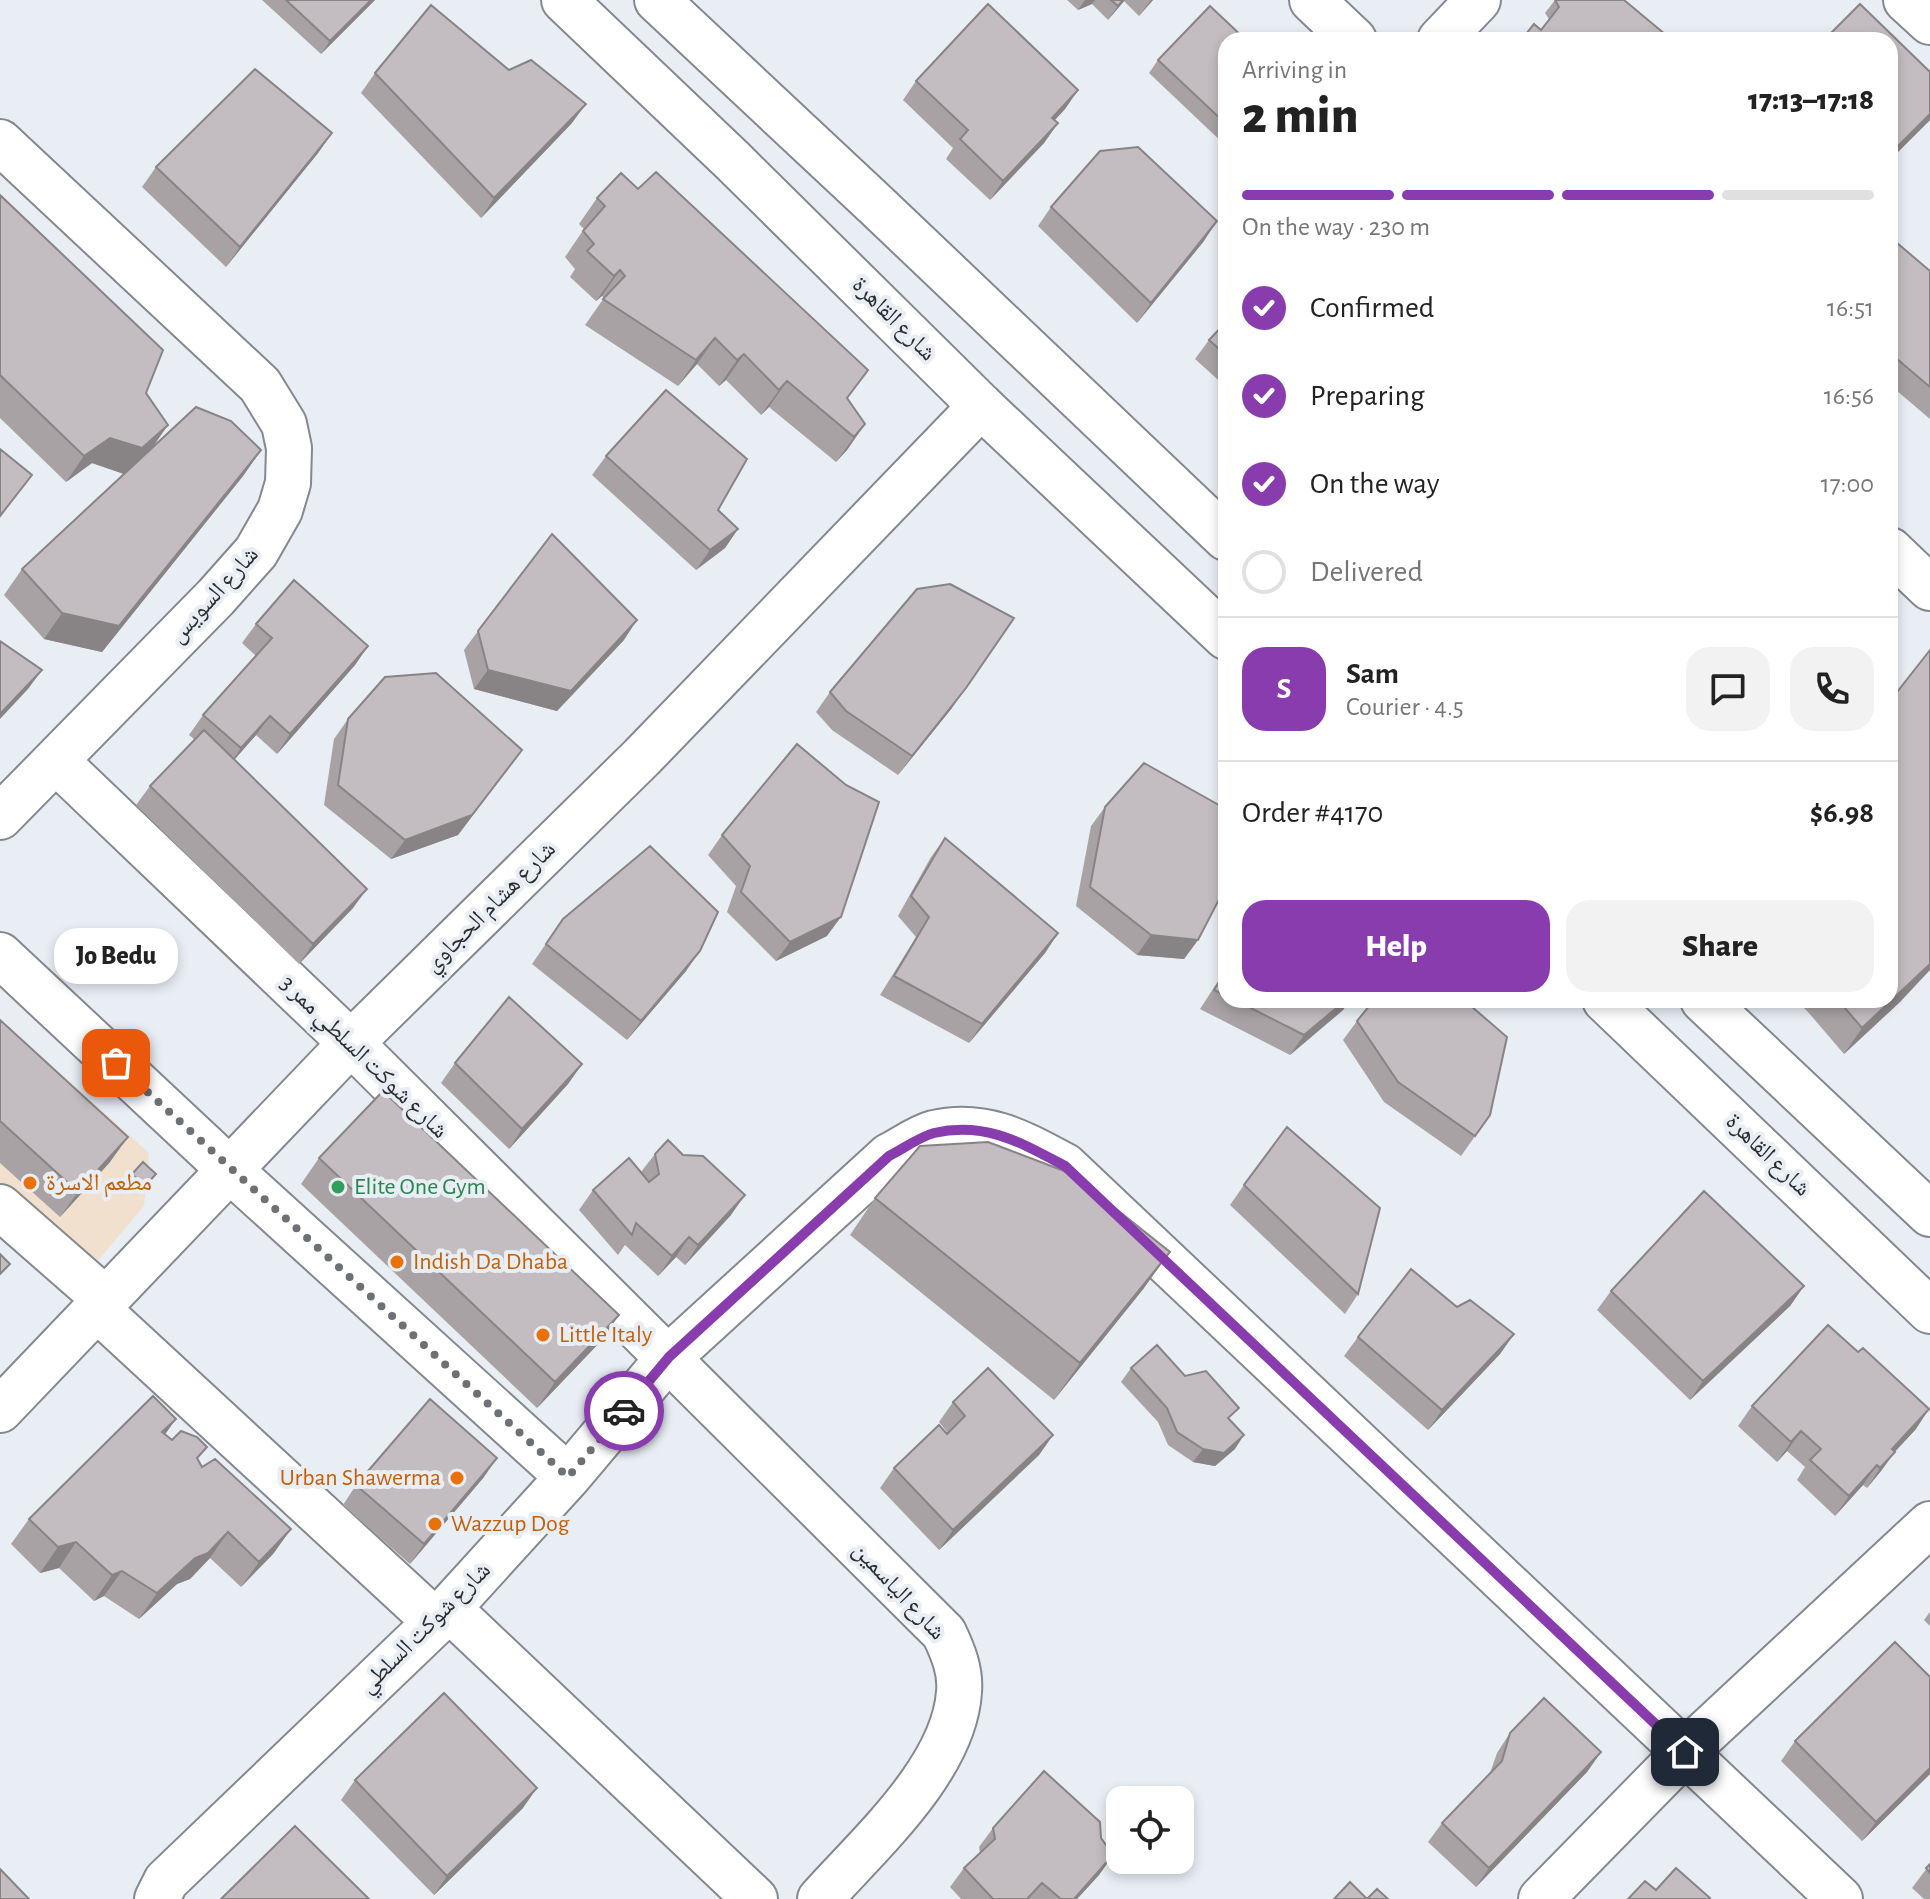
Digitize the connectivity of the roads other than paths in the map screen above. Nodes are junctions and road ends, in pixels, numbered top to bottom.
1 (564, 0) edge
2 (657, 0) edge
3 (1312, 0) edge
4 (1478, 0) edge
5 (1906, 0) edge
6 (1930, 22) edge
7 (1346, 32) edge
8 (1448, 32) edge
9 (0, 142) edge
10 (981, 406) junction
11 (1218, 530) edge
12 (1898, 558) edge
13 (1930, 588) edge
14 (1218, 629) edge
15 (56, 761) junction
16 (0, 817) edge
17 (0, 955) edge
18 (1613, 1008) edge
19 (1711, 1008) edge
20 (351, 1043) junction
21 (231, 1171) junction
22 (0, 1207) edge
23 (1930, 1214) edge
24 (100, 1304) junction
25 (1930, 1311) edge
26 (669, 1357) junction
27 (0, 1410) edge
28 (568, 1477) junction
29 (1930, 1524) edge
30 (442, 1615) junction
31 (1685, 1752) junction
32 (157, 1899) edge
33 (755, 1899) edge
34 (820, 1899) edge
35 (1541, 1899) edge
36 (1840, 1899) edge

1 - 10 street, شارع القاهرة
2 - 11 street
3 - 7 street
4 - 8 street
5 - 6 street
9 - 15 street, شارع السويس
10 - 14 street, شارع القاهرة
10 - 20 street, شارع هشام الحجاوي
12 - 13 street
15 - 16 street, شارع السويس
15 - 20 street, شارع شوكت السلطي ممر 3
17 - 21 street
18 - 25 street, شارع القاهرة
19 - 23 street
20 - 21 street, شارع هشام الحجاوي
20 - 26 street, شارع شوكت السلطي ممر 3
21 - 24 street, شارع هشام الحجاوي
21 - 28 street
22 - 24 street
24 - 27 street, شارع هشام الحجاوي
24 - 30 street
26 - 28 street, شارع شوكت السلطي
26 - 31 street, شارع شوكت السلطي
26 - 34 street, شارع الياسمين
28 - 30 street, شارع شوكت السلطي
29 - 31 street
30 - 32 street, شارع شوكت السلطي
30 - 33 street
31 - 35 street
31 - 36 street, شارع شوكت السلطي

